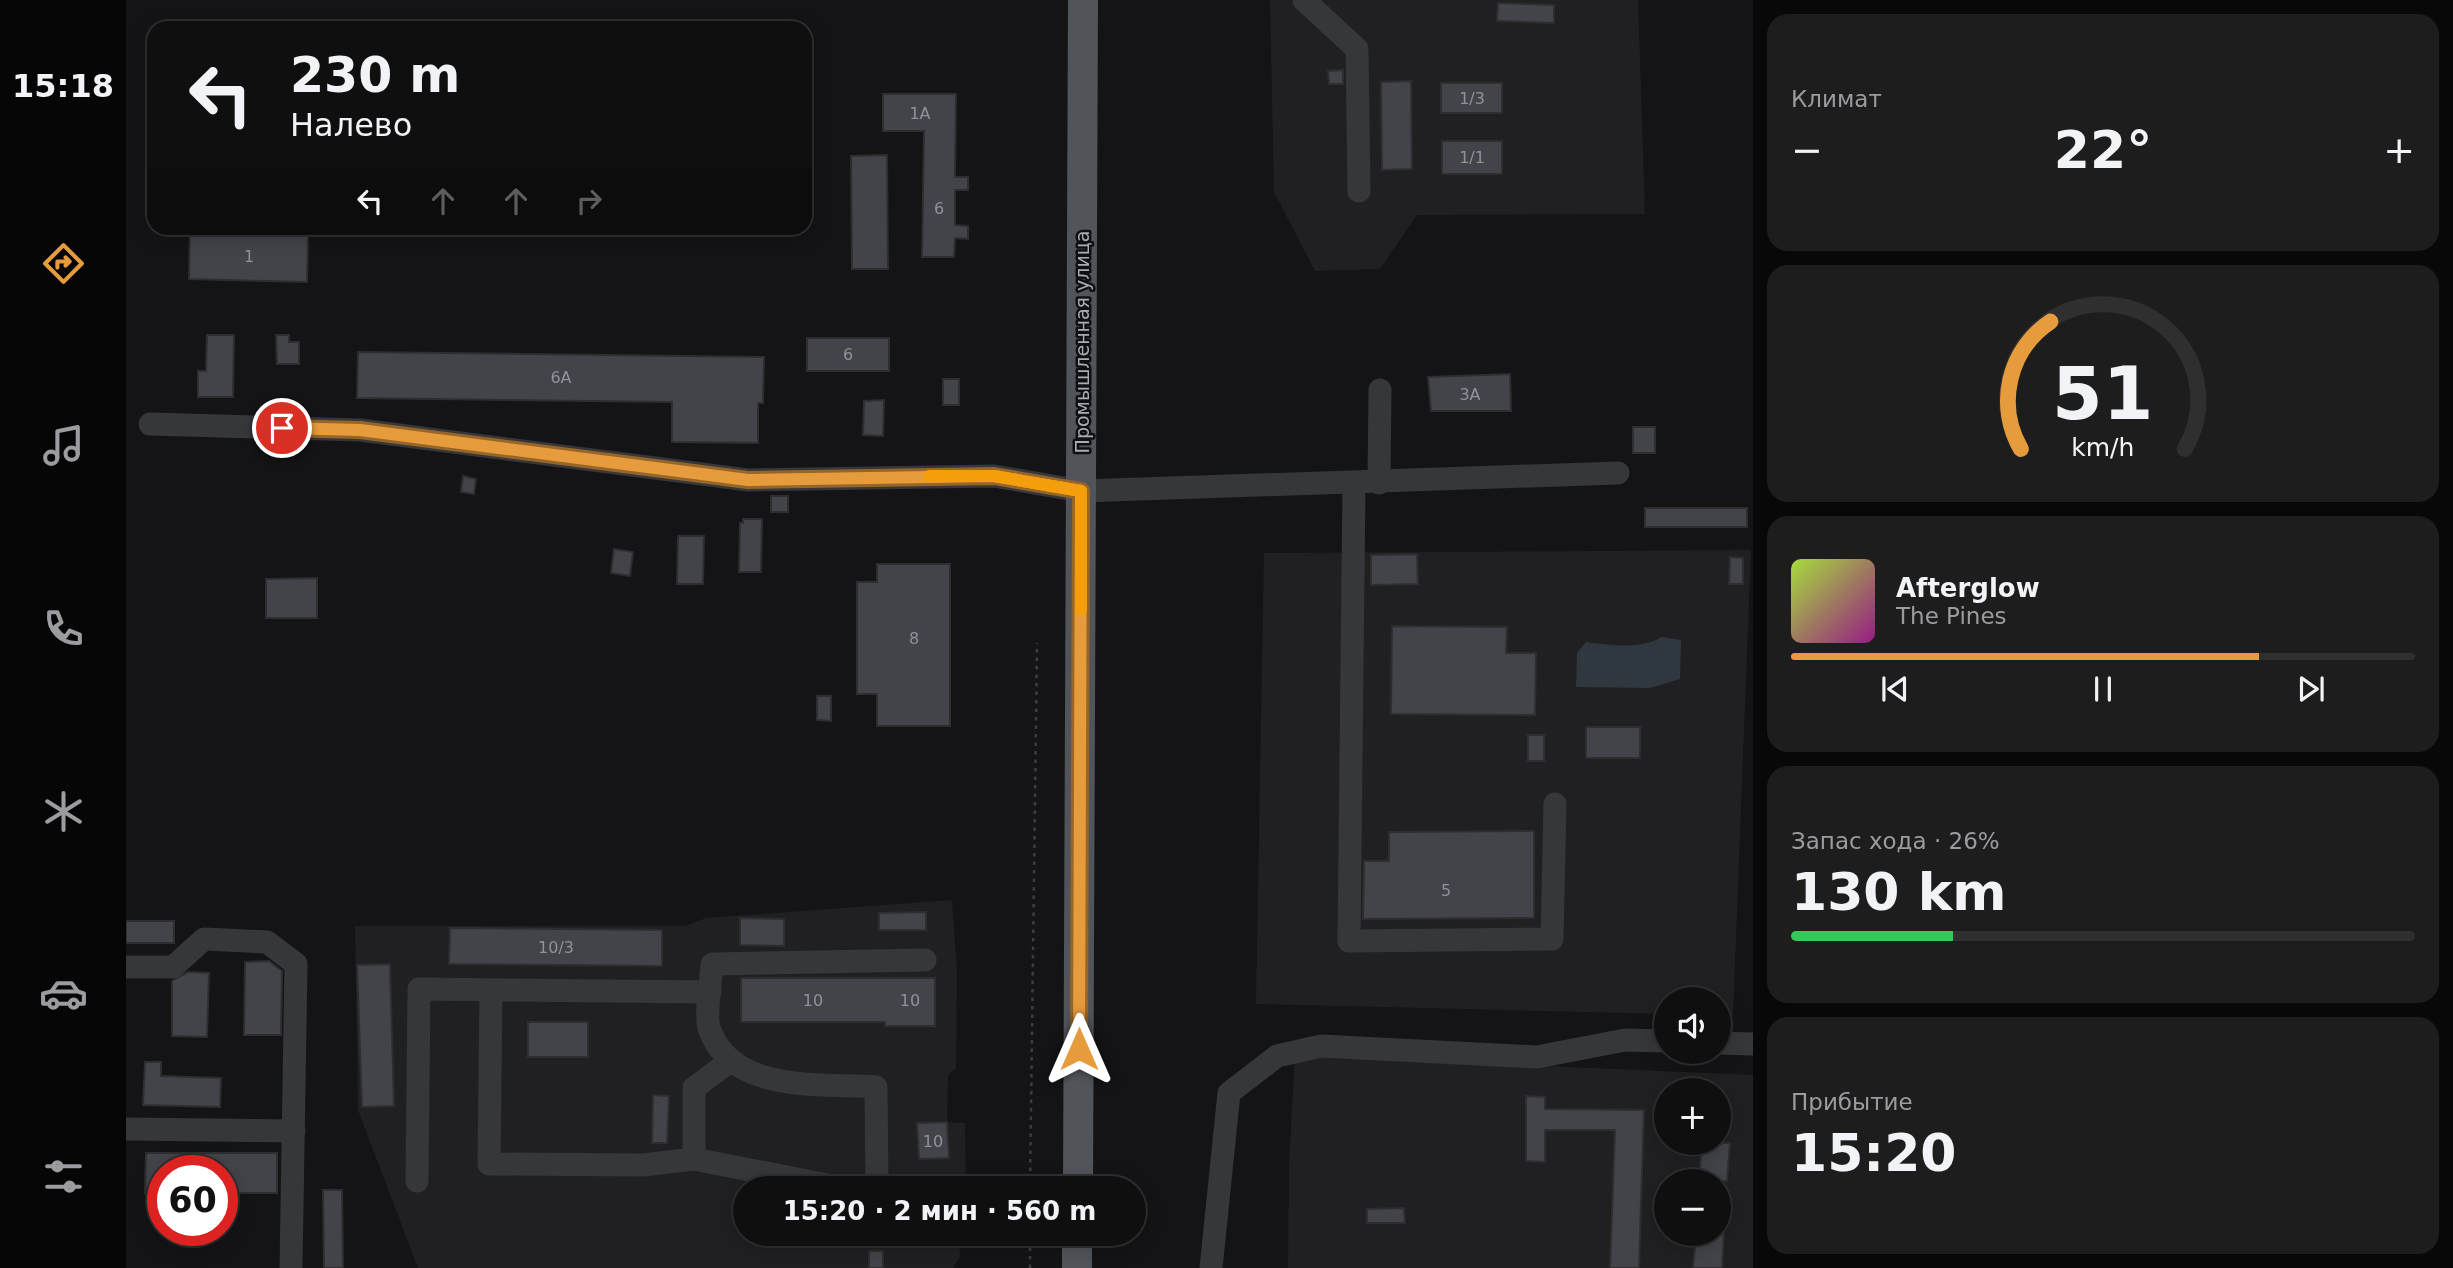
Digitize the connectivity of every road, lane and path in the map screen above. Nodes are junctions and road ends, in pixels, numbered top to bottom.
1 (1083, 0) edge
2 (1304, 0) edge
3 (1359, 191) dead end
4 (1380, 390) dead end
5 (150, 424) dead end
6 (1618, 473) dead end
7 (1379, 483) junction
8 (1354, 484) junction
9 (1081, 491) junction
10 (1037, 643) dead end
11 (1555, 804) dead end
12 (925, 960) dead end
13 (126, 967) edge
14 (491, 990) junction
15 (710, 992) junction
16 (1654, 1041) edge
17 (1731, 1043) edge
18 (1753, 1044) edge
19 (730, 1060) junction
20 (126, 1129) edge
21 (294, 1131) junction
22 (694, 1159) junction
23 (781, 1176) edge
24 (877, 1176) edge
25 (1030, 1176) edge
26 (1078, 1176) edge
27 (417, 1181) dead end
28 (1030, 1246) edge
29 (1077, 1246) edge
30 (291, 1268) edge
31 (1030, 1268) edge
32 (1077, 1268) edge
33 (1211, 1268) edge

1 - 9 main road, Промышленная улица
2 - 3 lane
4 - 7 lane
5 - 9 lane
6 - 7 lane
7 - 8 lane
8 - 9 lane
8 - 11 lane
9 - 26 main road, Промышленная улица
10 - 25 path
12 - 15 lane
13 - 21 lane
14 - 15 lane
14 - 22 lane
14 - 27 lane
15 - 19 lane
16 - 33 lane
17 - 18 lane
19 - 22 lane
19 - 24 lane
20 - 21 lane
21 - 30 lane
22 - 23 lane
28 - 31 path
29 - 32 main road

